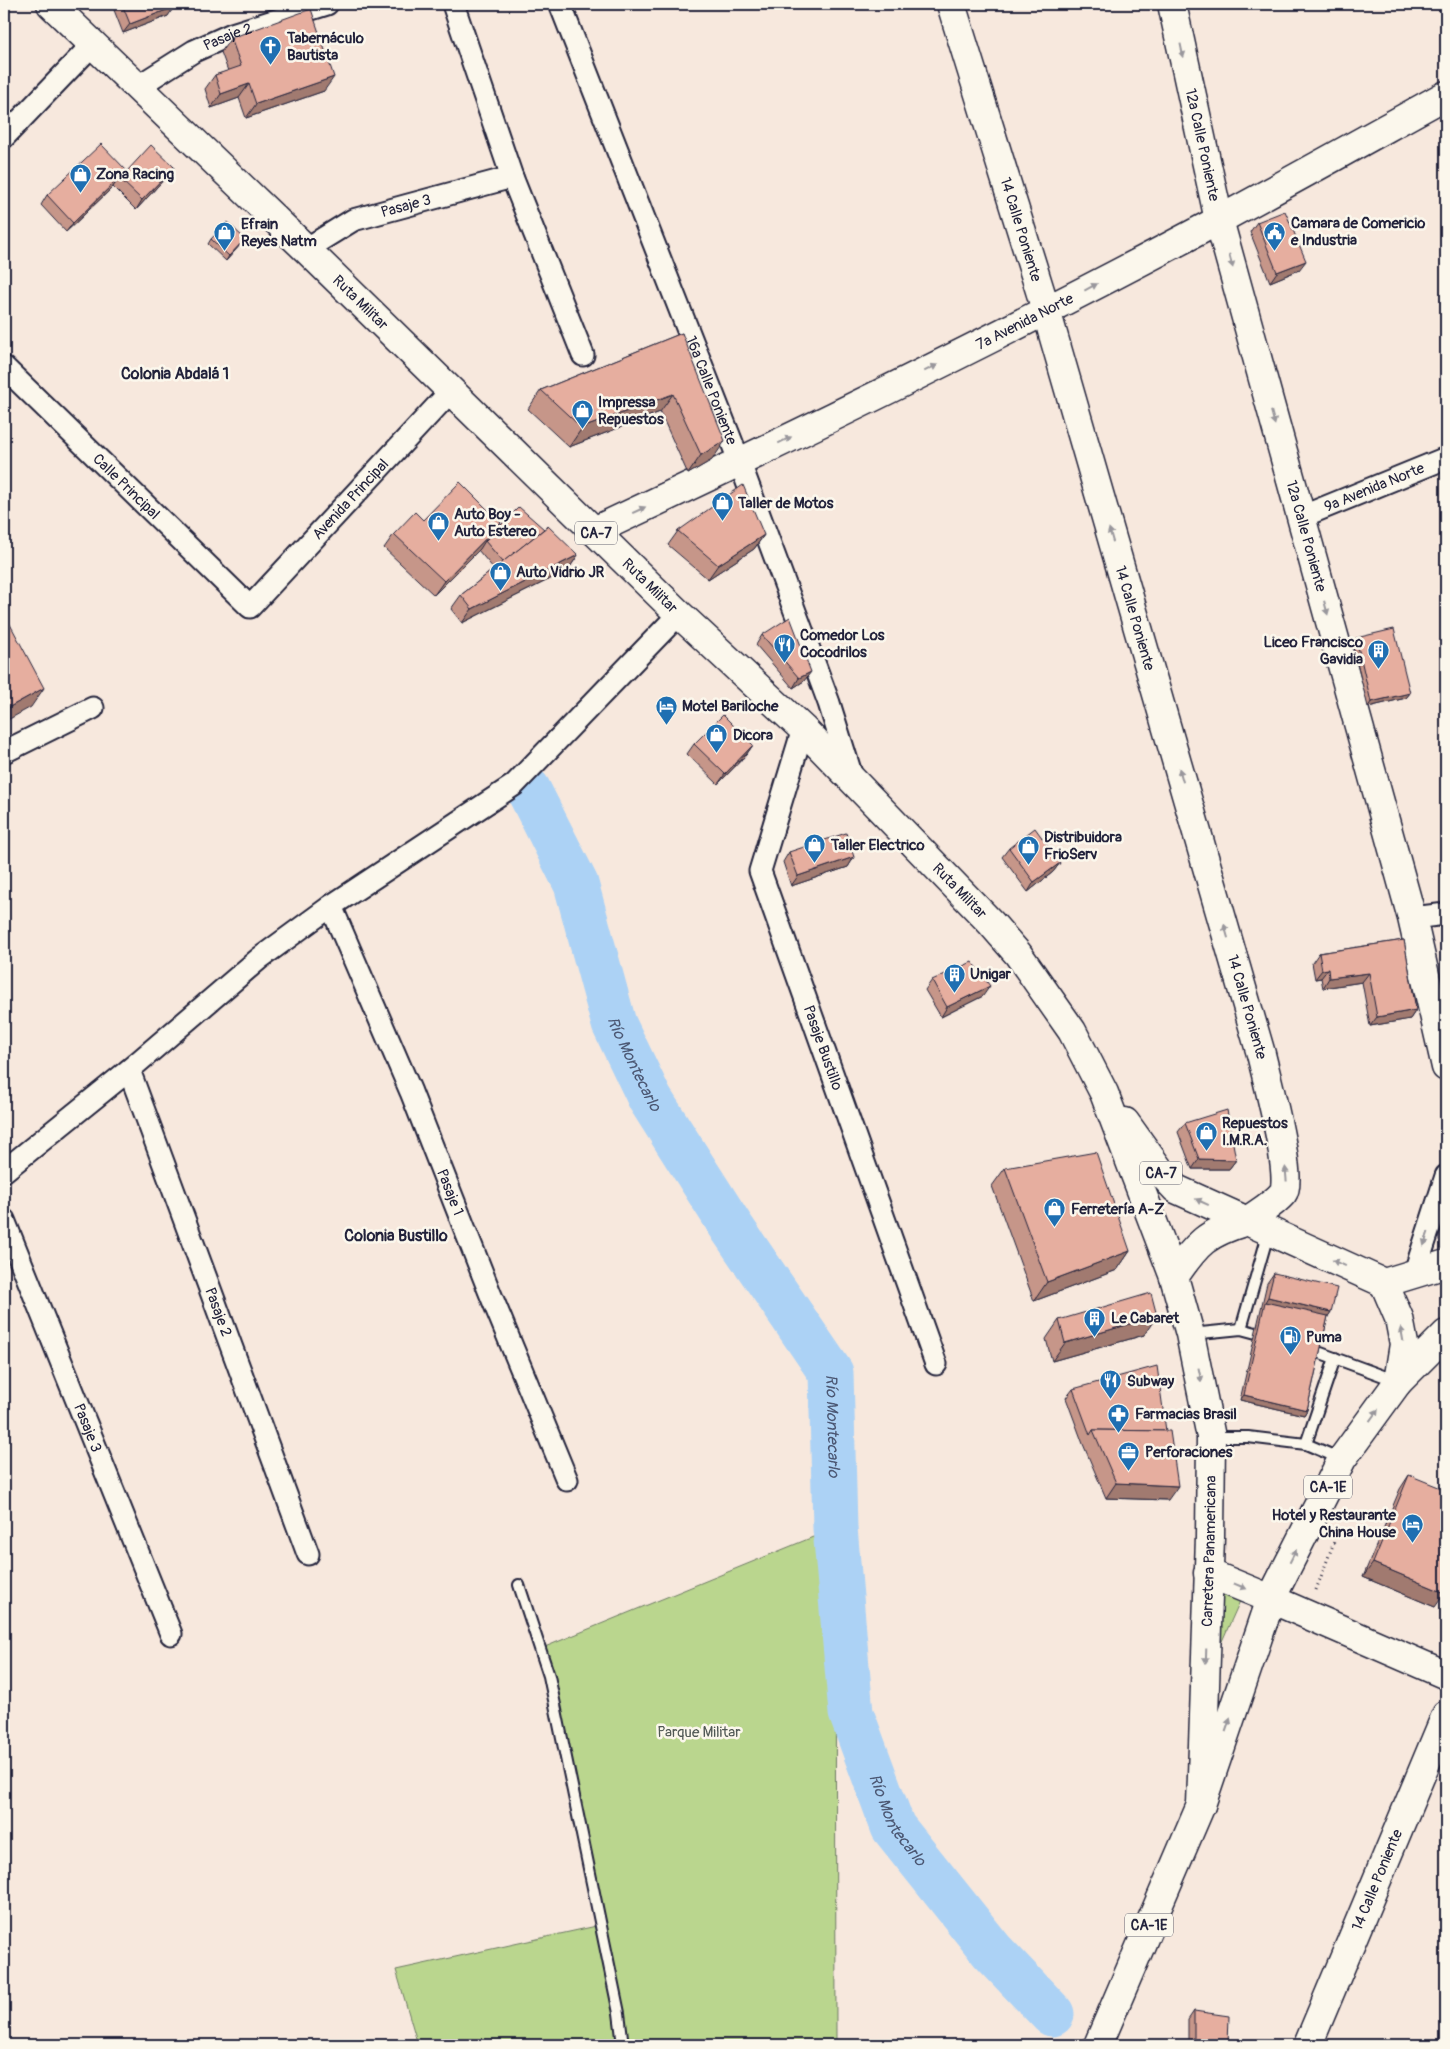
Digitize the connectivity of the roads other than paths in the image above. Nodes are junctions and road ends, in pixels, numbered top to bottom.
1 (50, 4) edge
2 (327, 4) edge
3 (453, 4) edge
4 (560, 4) edge
5 (951, 4) edge
6 (1172, 4) edge
7 (92, 44) junction
8 (137, 87) junction
9 (1446, 95) edge
10 (4, 137) edge
11 (512, 177) junction
12 (1219, 220) junction
13 (306, 249) junction
14 (1046, 310) junction
15 (583, 355) dead end
16 (4, 367) edge
17 (450, 392) junction
18 (1446, 458) edge
19 (740, 463) junction
20 (1301, 517) junction
21 (594, 531) junction
22 (250, 606) joint
23 (679, 614) junction
24 (92, 708) dead end
25 (803, 729) junction
26 (4, 752) edge
27 (853, 780) junction
28 (331, 906) junction
29 (1446, 914) edge
30 (1412, 918) junction
31 (1446, 1068) edge
32 (129, 1070) junction
33 (1104, 1093) junction
34 (6, 1163) edge
35 (1446, 1176) edge
36 (4, 1220) edge
37 (1258, 1226) junction
38 (1446, 1264) edge
39 (1414, 1275) junction
40 (1174, 1277) junction
41 (1384, 1283) junction
42 (1241, 1329) junction
43 (1256, 1333) edge
44 (1190, 1334) junction
45 (1446, 1334) edge
46 (1318, 1352) edge
47 (1335, 1358) junction
48 (936, 1364) dead end
49 (1398, 1382) junction
50 (1211, 1437) junction
51 (1306, 1444) junction
52 (1342, 1459) junction
53 (567, 1480) dead end
54 (308, 1554) dead end
55 (1208, 1573) junction
56 (519, 1585) dead end
57 (1271, 1599) junction
58 (171, 1634) dead end
59 (1446, 1675) edge
60 (1446, 1715) edge
61 (1201, 1805) junction
62 (623, 2045) edge
63 (1098, 2045) edge
64 (1308, 2045) edge

1 - 7 main road, Ruta Militar / CA-7
2 - 8 street, Pasaje 2
3 - 11 street
4 - 19 street, 16a Calle Poniente
5 - 14 main road, 14 Calle Poniente
6 -> 12 main road, 12a Calle Poniente
7 - 8 main road, Ruta Militar / CA-7
7 - 10 street
8 - 13 main road, Ruta Militar / CA-7
9 - 12 main road, 7a Avenida Norte
11 - 13 street, Pasaje 3
11 - 15 street
14 -> 12 main road, 7a Avenida Norte
12 -> 20 main road, 12a Calle Poniente
13 - 17 main road, Ruta Militar / CA-7
19 -> 14 main road, 7a Avenida Norte
37 -> 14 main road, 14 Calle Poniente
16 - 22 street, Calle Principal
17 - 21 main road, Ruta Militar / CA-7
17 - 22 street, Avenida Principal
18 - 20 street, 9a Avenida Norte
21 -> 19 main road, 7a Avenida Norte
19 - 27 street, 16a Calle Poniente
20 -> 30 main road, 12a Calle Poniente
21 - 23 main road, Ruta Militar / CA-7
23 - 25 main road, Ruta Militar / CA-7
23 - 28 street
24 - 26 street
25 - 27 main road, Ruta Militar / CA-7
25 - 48 street, Pasaje Bustillo
27 - 33 main road, Ruta Militar / CA-7
28 - 32 street
28 - 53 street, Pasaje 1
29 - 30 street
30 - 31 main road, 12a Calle Poniente
32 - 34 street
32 - 54 street, Pasaje 2
37 -> 33 main road, Ruta Militar / CA-7
33 - 40 main road, Ruta Militar / CA-7
35 -> 39 street
36 - 58 street, Pasaje 3
37 - 40 main road
41 -> 37 main road, Ruta Militar
37 - 42 lane
38 - 39 main road
39 - 41 main road
40 - 44 main road, Carretera Panamericana / CA-1E
49 -> 41 main road
42 - 43 lane
42 - 44 lane
44 -> 50 main road, Carretera Panamericana / CA-1E
45 - 49 main road, CA-1E
46 - 47 lane
47 - 49 lane
47 - 51 lane
52 -> 49 main road, Carretera Panamericana / CA-1E
50 - 51 lane
50 - 55 main road, Carretera Panamericana / CA-1E
51 - 52 lane
57 -> 52 main road, Carretera Panamericana / CA-1E
55 -> 57 main road
55 -> 61 main road, Carretera Panamericana / CA-1E
56 - 62 lane
57 - 59 main road
61 -> 57 main road, Carretera Panamericana / CA-1E
60 - 64 main road, 14 Calle Poniente
61 - 63 main road, Carretera Panamericana / CA-1E

